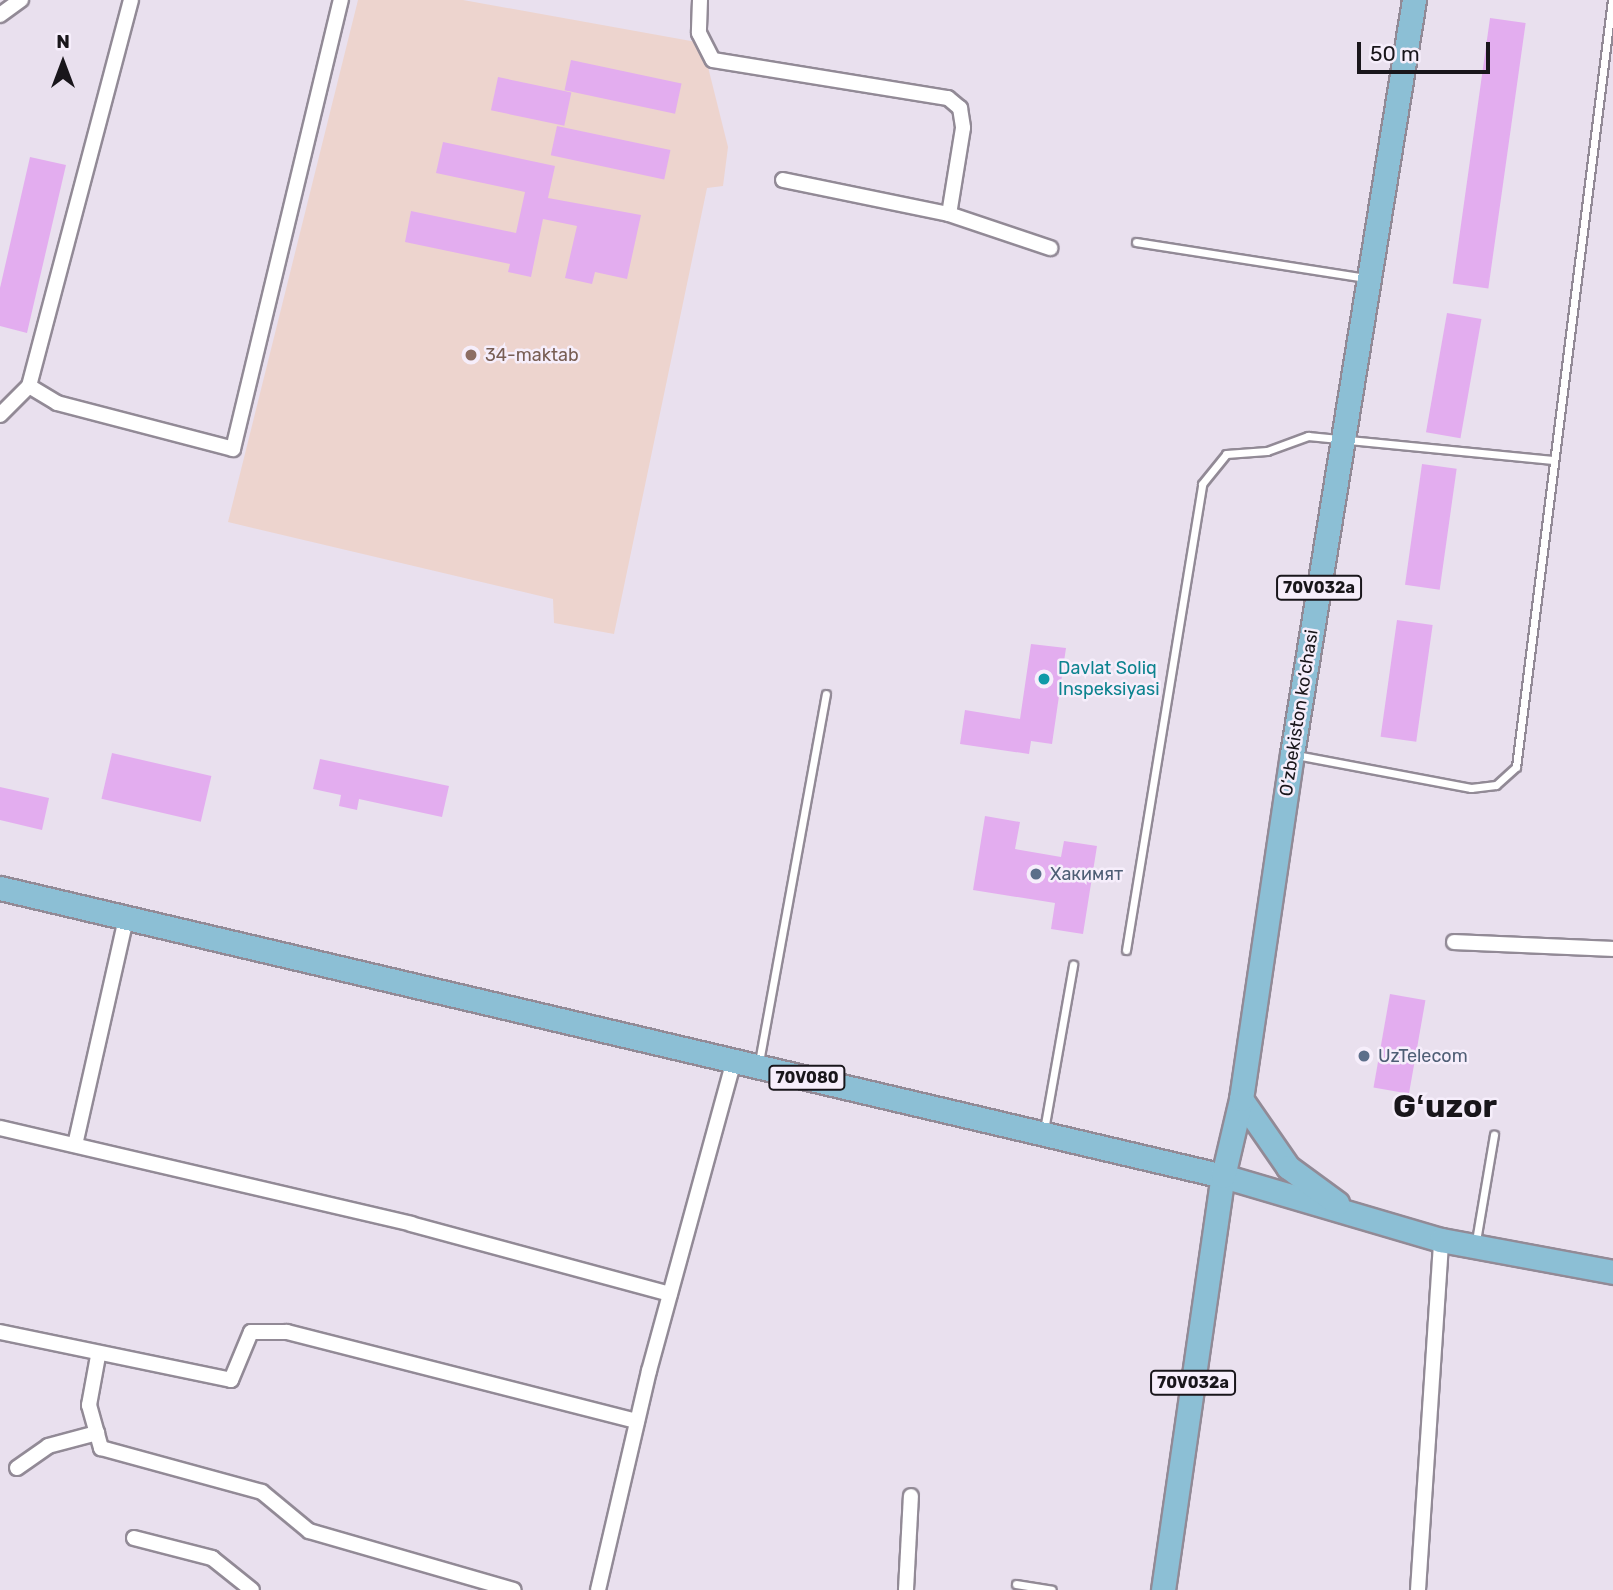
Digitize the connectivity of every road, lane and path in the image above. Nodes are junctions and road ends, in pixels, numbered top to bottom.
1 (21, 0) edge
2 (131, 0) edge
3 (341, 0) edge
4 (700, 0) edge
5 (1414, 0) edge
6 (1612, 0) edge
7 (0, 15) edge
8 (783, 180) dead end
9 (949, 214) junction
10 (1136, 242) dead end
11 (1050, 248) dead end
12 (1369, 278) junction
13 (29, 386) junction
14 (0, 415) edge
15 (1343, 439) junction
16 (1553, 460) junction
17 (826, 694) dead end
18 (1292, 754) junction
19 (0, 888) edge
20 (126, 918) junction
21 (1454, 942) dead end
22 (1613, 949) edge
23 (1126, 950) dead end
24 (1073, 965) dead end
25 (734, 1061) junction
26 (758, 1067) junction
27 (1241, 1099) junction
28 (0, 1128) edge
29 (1043, 1134) junction
30 (1494, 1135) dead end
31 (75, 1145) junction
32 (1223, 1176) junction
33 (1351, 1213) junction
34 (1441, 1240) junction
35 (1475, 1246) junction
36 (1613, 1272) edge
37 (670, 1294) junction
38 (0, 1332) edge
39 (98, 1356) junction
40 (638, 1421) junction
41 (97, 1433) junction
42 (17, 1468) dead end
43 (911, 1496) dead end
44 (134, 1538) dead end
45 (1016, 1584) dead end
46 (252, 1590) edge
47 (514, 1590) edge
48 (598, 1590) edge
49 (906, 1590) edge
50 (1052, 1590) edge
51 (1163, 1590) edge
52 (1418, 1590) edge

1 - 7 street
2 - 13 street
3 - 13 street
4 - 9 street
5 - 12 main road, O‘zbekiston ko‘chasi / 70V032a
6 - 16 lane
8 - 9 street
9 - 11 street
10 - 12 lane
12 - 15 main road, O‘zbekiston ko‘chasi / 70V032a
13 - 14 street
15 - 16 lane
15 - 18 main road, O‘zbekiston ko‘chasi / 70V032a
15 - 23 lane
16 - 18 lane
17 - 26 lane
18 - 27 main road, O‘zbekiston ko‘chasi / 70V032a
19 - 20 main road, 70V080
20 - 25 main road, 70V080
20 - 31 street
21 - 22 street
24 - 29 lane
25 - 26 main road, 70V080
25 - 37 street
26 - 29 main road, 70V080
27 - 32 main road, O‘zbekiston ko‘chasi / 70V032a
27 - 33 main road
28 - 31 street
29 - 32 main road, 70V080
30 - 35 lane
31 - 37 street
32 - 33 main road, 70V080
32 - 51 main road, 70V032a
33 - 34 main road, 70V080
34 - 35 main road, 70V080
34 - 52 street
35 - 36 main road, 70V080
37 - 40 street
38 - 39 street
39 - 40 street
39 - 41 street
40 - 48 street
41 - 42 street
41 - 47 street
43 - 49 street
44 - 46 street
45 - 50 lane

